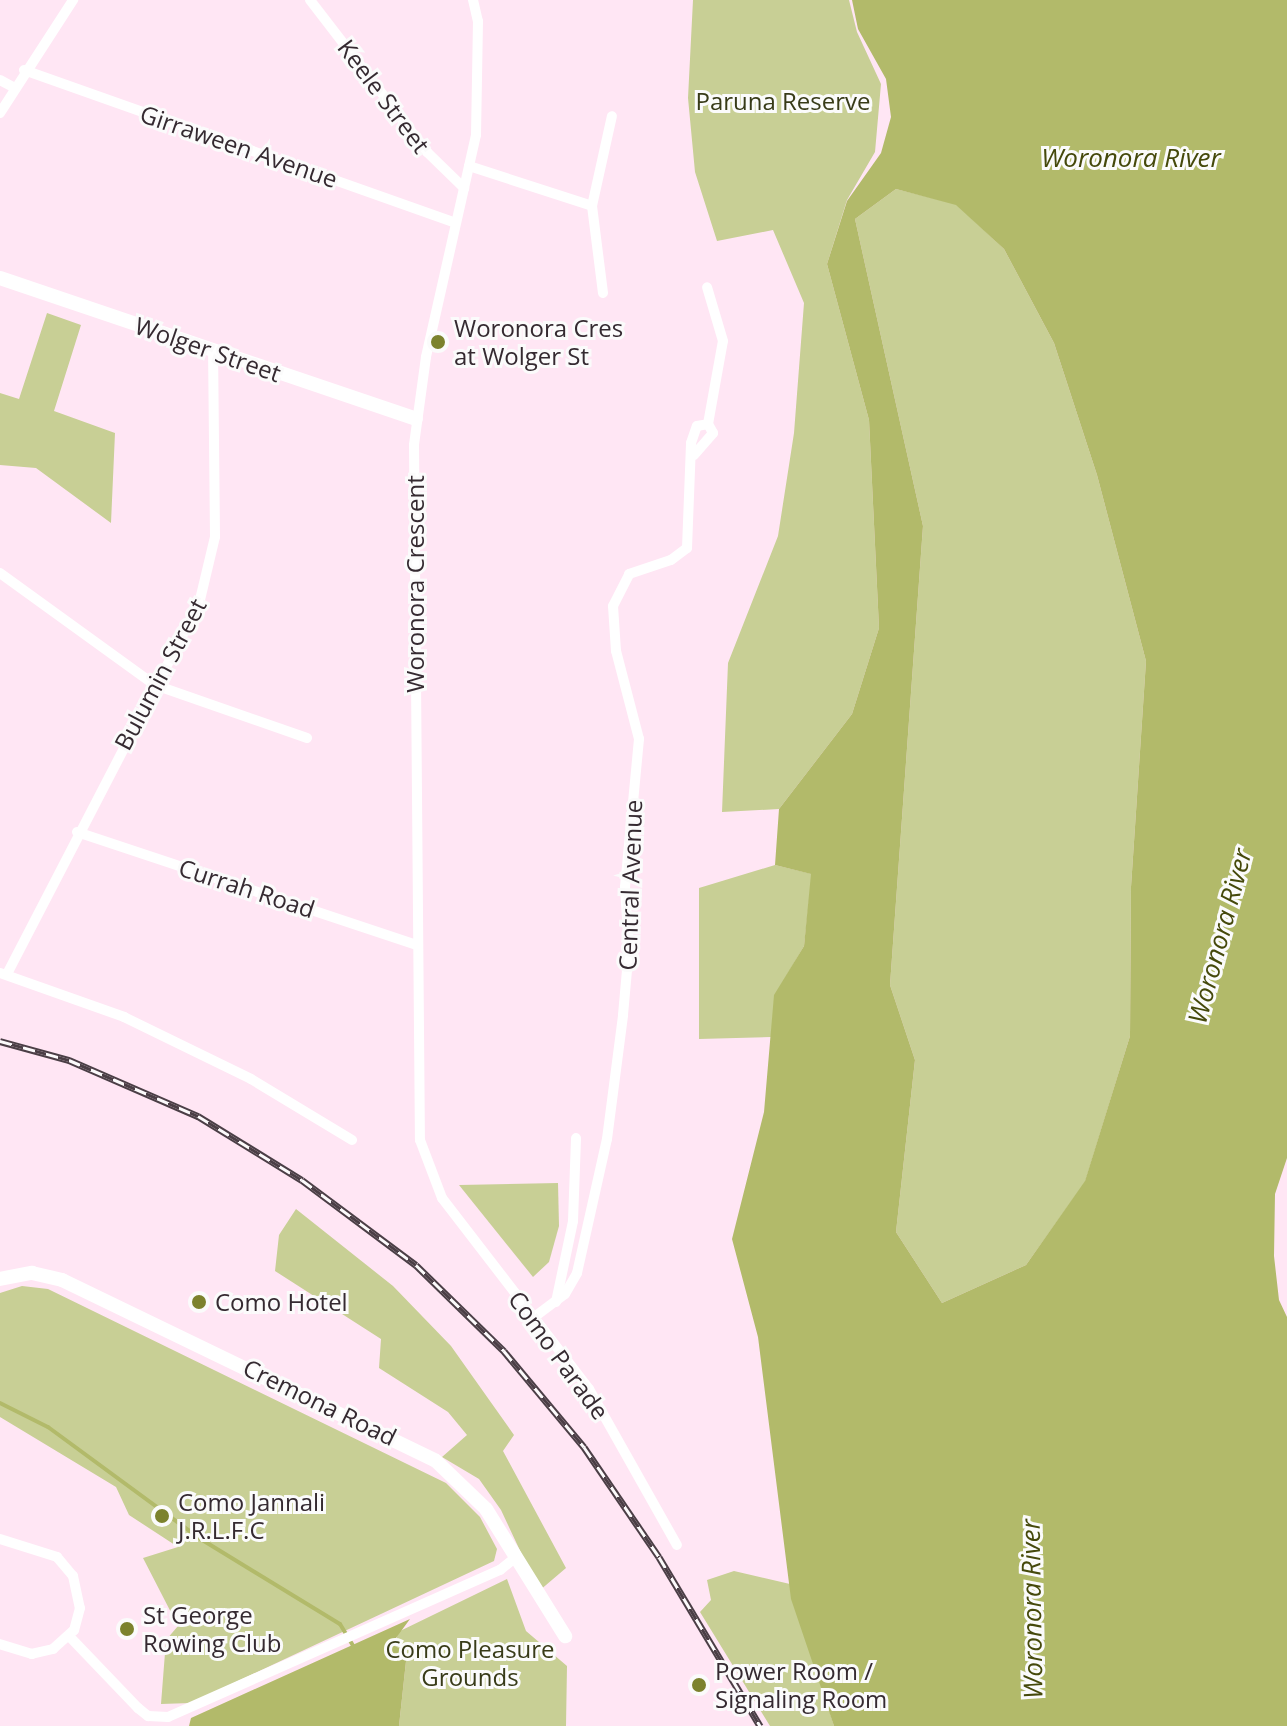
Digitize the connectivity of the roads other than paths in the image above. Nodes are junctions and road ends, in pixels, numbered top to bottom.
1 (73, 0) edge
2 (310, 0) edge
3 (473, 0) edge
4 (24, 70) junction
5 (0, 80) edge
6 (13, 87) junction
7 (0, 113) edge
8 (612, 116) dead end
9 (469, 166) junction
10 (464, 188) junction
11 (592, 206) junction
12 (454, 222) junction
13 (0, 278) edge
14 (707, 287) dead end
15 (603, 293) dead end
16 (213, 350) junction
17 (416, 419) junction
18 (708, 424) junction
19 (694, 455) junction
20 (0, 573) edge
21 (155, 685) junction
22 (307, 738) dead end
23 (77, 832) junction
24 (417, 945) junction
25 (4, 974) edge
26 (576, 1138) dead end
27 (352, 1140) dead end
28 (429, 1173) joint
29 (0, 1279) edge
30 (556, 1302) junction
31 (533, 1318) junction
32 (0, 1539) edge
33 (677, 1545) dead end
34 (516, 1557) junction
35 (69, 1636) junction
36 (565, 1636) dead end
37 (0, 1644) edge

1 - 4 street
2 - 10 street, Keele Street
3 - 9 street, Woronora Crescent
4 - 6 street
4 - 12 street, Girraween Avenue
5 - 6 street
6 - 7 street
8 - 11 street
9 - 10 street, Woronora Crescent
9 - 11 street
10 - 12 street, Woronora Crescent
11 - 15 street
12 - 17 street, Woronora Crescent
13 - 16 street, Wolger Street
14 - 18 street, Central Avenue
16 - 17 street, Wolger Street
16 - 21 street, Bulumin Street
17 - 24 street, Woronora Crescent
18 - 19 street, Central Avenue
18 - 19 street, Central Avenue
19 - 30 street, Central Avenue
20 - 21 street
21 - 22 street
21 - 23 street, Bulumin Street
23 - 24 street, Currah Road
23 - 25 street, Bulumin Street
24 - 28 street, Woronora Crescent
25 - 27 street
26 - 30 street
28 - 31 street, Como Parade
29 - 34 street, Cremona Road
30 - 31 street, Central Avenue
31 - 33 street, Como Parade
32 - 35 street
34 - 35 street
34 - 36 street, Cremona Road
35 - 37 street

